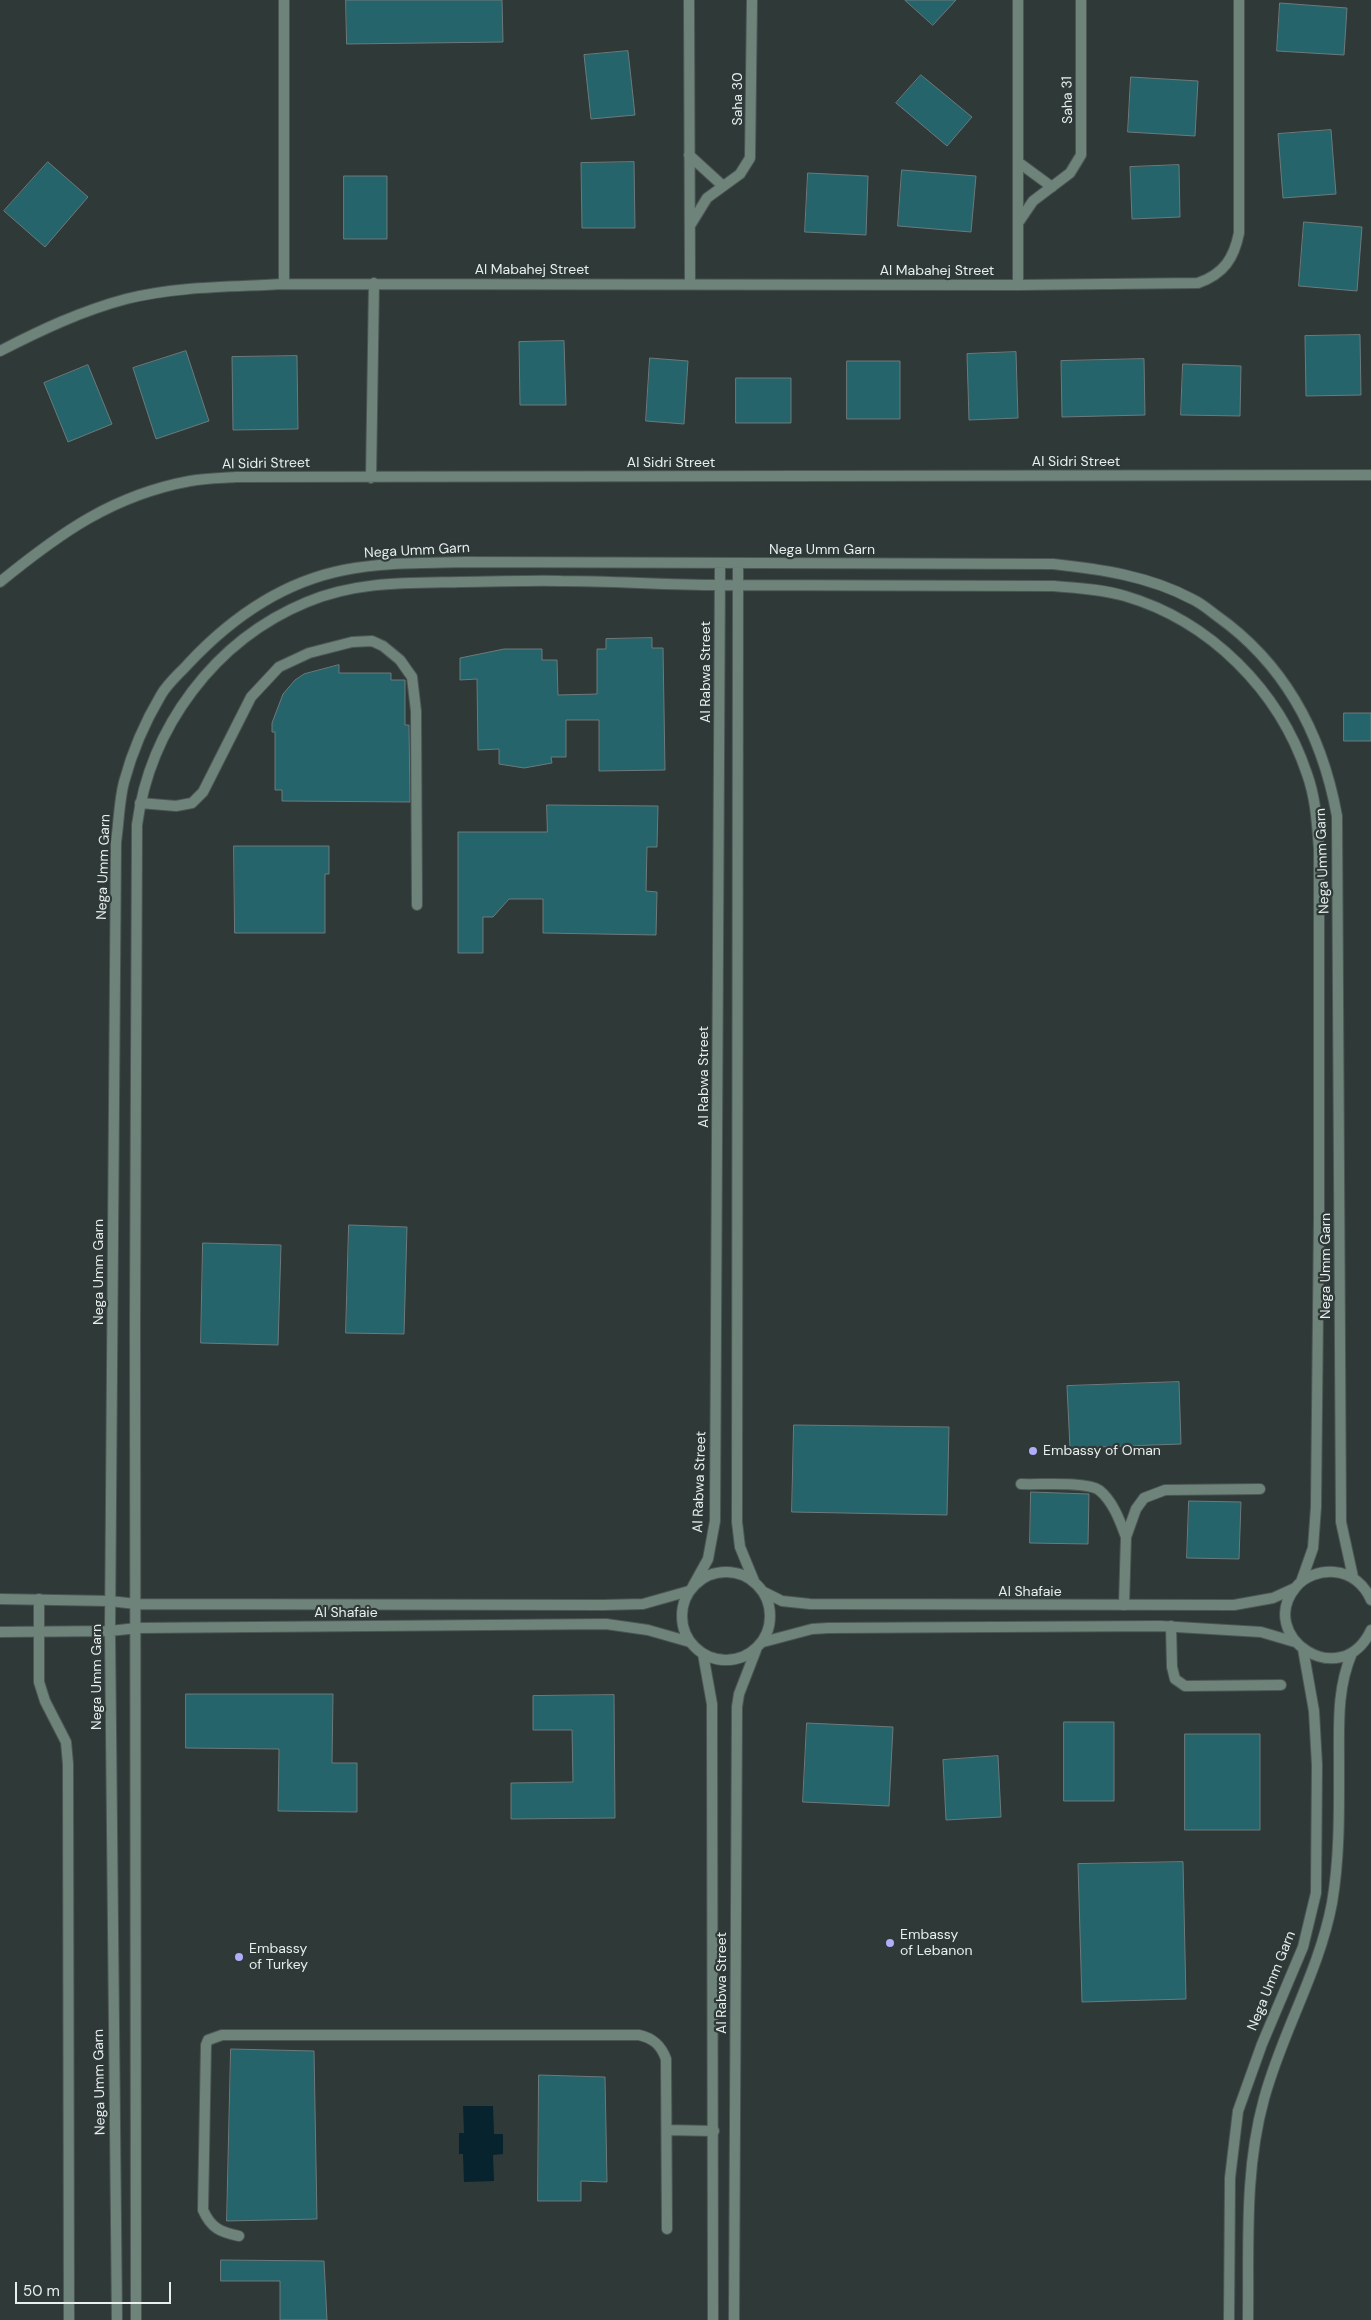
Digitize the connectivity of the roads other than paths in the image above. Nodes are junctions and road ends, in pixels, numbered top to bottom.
1 (284, 0) edge
2 (689, 0) edge
3 (752, 0) edge
4 (1018, 0) edge
5 (1081, 0) edge
6 (1239, 0) edge
7 (689, 156) junction
8 (1018, 162) junction
9 (723, 186) junction
10 (1052, 187) junction
11 (1018, 223) junction
12 (689, 227) junction
13 (374, 283) junction
14 (284, 284) junction
15 (690, 284) junction
16 (1018, 285) junction
17 (0, 352) edge
18 (1371, 475) edge
19 (371, 478) junction
20 (720, 564) junction
21 (738, 564) junction
22 (0, 582) edge
23 (738, 584) junction
24 (720, 585) junction
25 (140, 803) junction
26 (417, 905) dead end
27 (1021, 1484) dead end
28 (1260, 1489) dead end
29 (1126, 1537) junction
30 (1357, 1580) junction
31 (754, 1581) junction
32 (1298, 1585) junction
33 (691, 1588) junction
34 (1371, 1588) edge
35 (764, 1592) junction
36 (0, 1599) edge
37 (39, 1599) junction
38 (1371, 1600) edge
39 (110, 1601) junction
40 (136, 1604) junction
41 (1124, 1605) junction
42 (1171, 1626) junction
43 (136, 1628) junction
44 (1371, 1630) edge
45 (38, 1631) junction
46 (110, 1631) junction
47 (0, 1632) edge
48 (690, 1642) junction
49 (1371, 1643) edge
50 (759, 1646) junction
51 (1299, 1646) junction
52 (1356, 1650) junction
53 (703, 1654) junction
54 (1281, 1684) dead end
55 (667, 2130) junction
56 (714, 2131) junction
57 (667, 2229) dead end
58 (239, 2236) dead end
59 (69, 2320) edge
60 (116, 2320) edge
61 (136, 2320) edge
62 (713, 2320) edge
63 (734, 2320) edge
64 (1229, 2320) edge
65 (1248, 2320) edge

1 - 14 street
2 - 7 street
3 - 9 street, Saha 30
4 - 8 street
5 - 10 street, Saha 31
6 - 16 street, Al Mabahej Street
7 - 9 street
7 - 12 street
8 - 10 street
8 - 11 street
9 - 12 street, Saha 30
10 - 11 street, Saha 31
11 - 16 street
12 - 15 street
13 - 14 street, Al Mabahej Street
13 - 15 street, Al Mabahej Street
13 - 19 street
14 - 17 street, Al Mabahej Street
15 - 16 street, Al Mabahej Street
18 - 19 street, Al Sidri Street
19 - 22 street, Al Sidri Street
20 - 21 street, Nega Umm Garn
20 - 24 street, Al Rabwa Street
20 - 39 street, Nega Umm Garn
21 - 23 street
21 - 30 street, Nega Umm Garn
23 - 24 street, Nega Umm Garn
23 - 31 street
23 - 32 street, Nega Umm Garn
24 - 25 street, Nega Umm Garn
24 - 33 street, Al Rabwa Street
25 - 26 street
25 - 40 street, Nega Umm Garn
27 - 29 street
28 - 29 street
29 - 41 street
30 - 32 street, Al Shafaie
30 - 34 street
30 - 38 street
31 - 33 street
31 - 35 street
32 - 41 street, Al Shafaie
32 - 51 street, Nega Umm Garn
33 - 40 street, Al Shafaie
33 - 48 street
35 - 41 street, Al Shafaie
35 - 50 street
36 - 37 street, Al Shafaie
37 - 39 street, Al Shafaie
37 - 45 street
39 - 40 street, Al Shafaie
39 - 46 street, Nega Umm Garn
40 - 43 street, Nega Umm Garn
42 - 50 street
42 - 51 street
42 - 54 street
43 - 46 street, Al Shafaie
43 - 48 street, Al Shafaie
43 - 61 street, Nega Umm Garn
44 - 52 street
45 - 46 street, Al Shafaie
45 - 47 street, Al Shafaie
45 - 59 street
46 - 60 street, Nega Umm Garn
48 - 53 street
49 - 52 street
50 - 53 street
50 - 63 street, Al Rabwa Street
51 - 52 street
51 - 64 street, Nega Umm Garn
52 - 65 street
53 - 56 street, Al Rabwa Street
55 - 56 street
55 - 57 street
55 - 58 street
56 - 62 street, Al Rabwa Street

